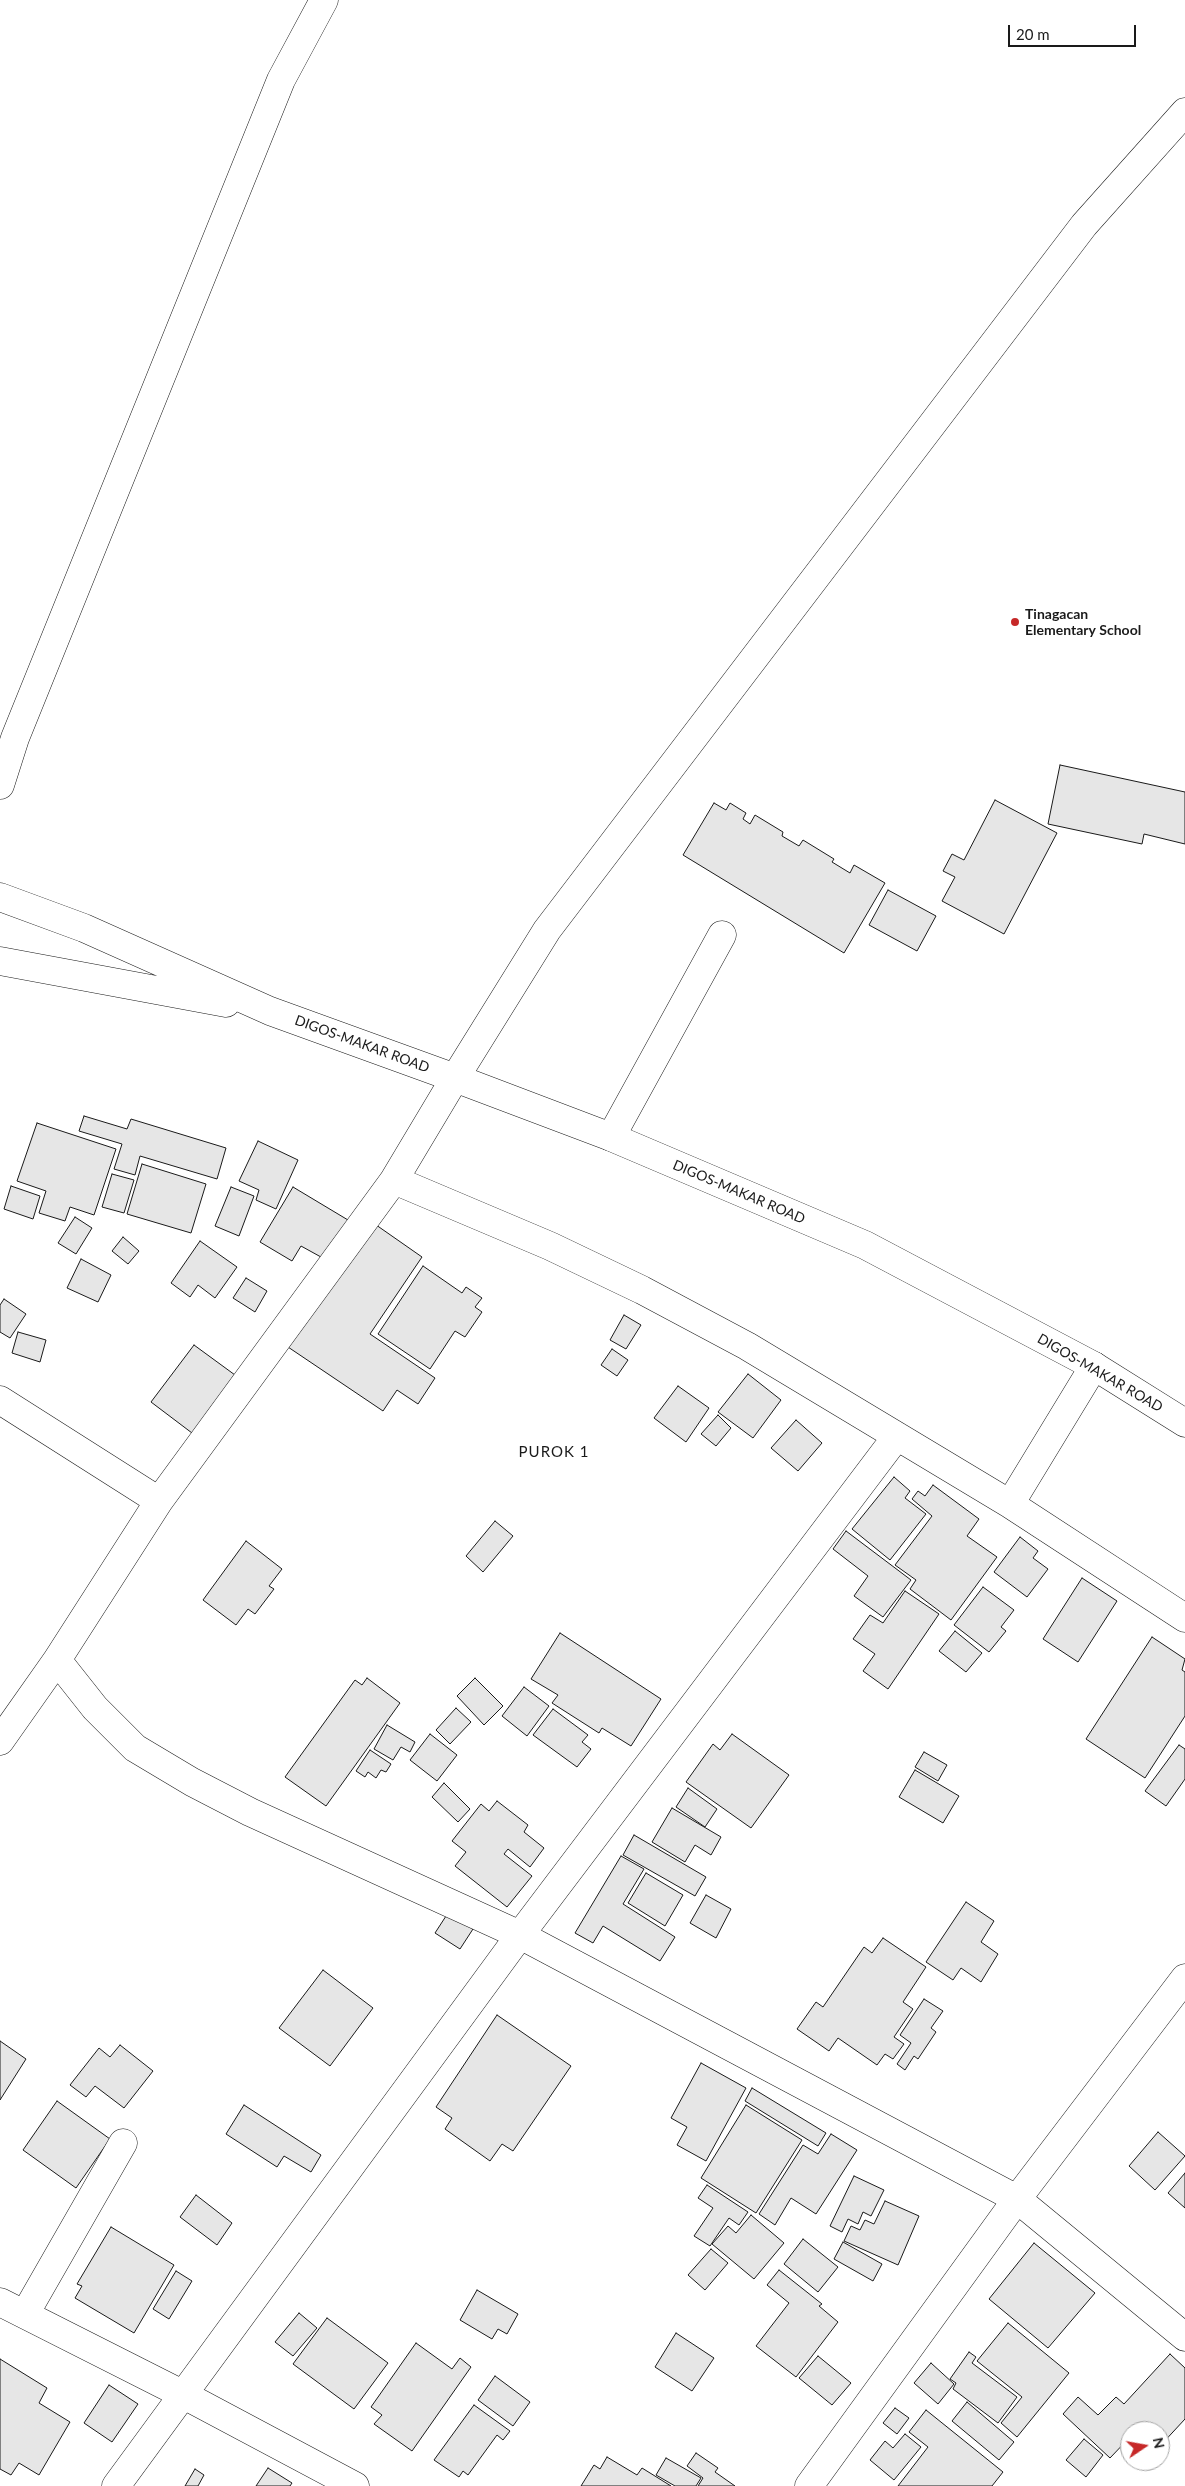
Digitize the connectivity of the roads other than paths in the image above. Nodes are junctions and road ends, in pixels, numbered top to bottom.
1 (324, 0) edge
2 (1185, 112) edge
3 (0, 786) edge
4 (0, 897) edge
5 (722, 935) dead end
6 (0, 961) edge
7 (270, 1011) junction
8 (455, 1078) junction
9 (611, 1137) junction
10 (394, 1180) junction
11 (1094, 1366) junction
12 (0, 1400) edge
13 (1185, 1423) edge
14 (897, 1436) junction
15 (159, 1501) junction
16 (1010, 1504) junction
17 (1185, 1618) edge
18 (57, 1660) junction
19 (0, 1741) edge
20 (520, 1935) junction
21 (1185, 1978) edge
22 (123, 2143) dead end
23 (1017, 2199) junction
24 (0, 2302) edge
25 (25, 2314) junction
26 (1185, 2337) edge
27 (184, 2395) junction
28 (116, 2486) edge
29 (355, 2486) edge
30 (809, 2486) edge

1 - 3 main road
2 - 8 main road
4 - 7 main road, DIGOS-MAKAR ROAD
5 - 9 main road
6 - 7 main road, DIGOS-MAKAR ROAD
7 - 8 main road, DIGOS-MAKAR ROAD
8 - 9 main road, DIGOS-MAKAR ROAD
8 - 10 main road
9 - 11 main road, DIGOS-MAKAR ROAD
10 - 14 main road
10 - 15 main road
11 - 13 main road, DIGOS-MAKAR ROAD
11 - 16 main road
12 - 15 main road
14 - 16 main road
14 - 20 main road
15 - 18 main road
16 - 17 main road
18 - 19 main road
18 - 20 main road
20 - 23 main road
20 - 27 main road
21 - 23 main road
22 - 25 main road
23 - 26 main road
23 - 30 main road
24 - 25 main road
25 - 27 main road
27 - 28 main road
27 - 29 main road

